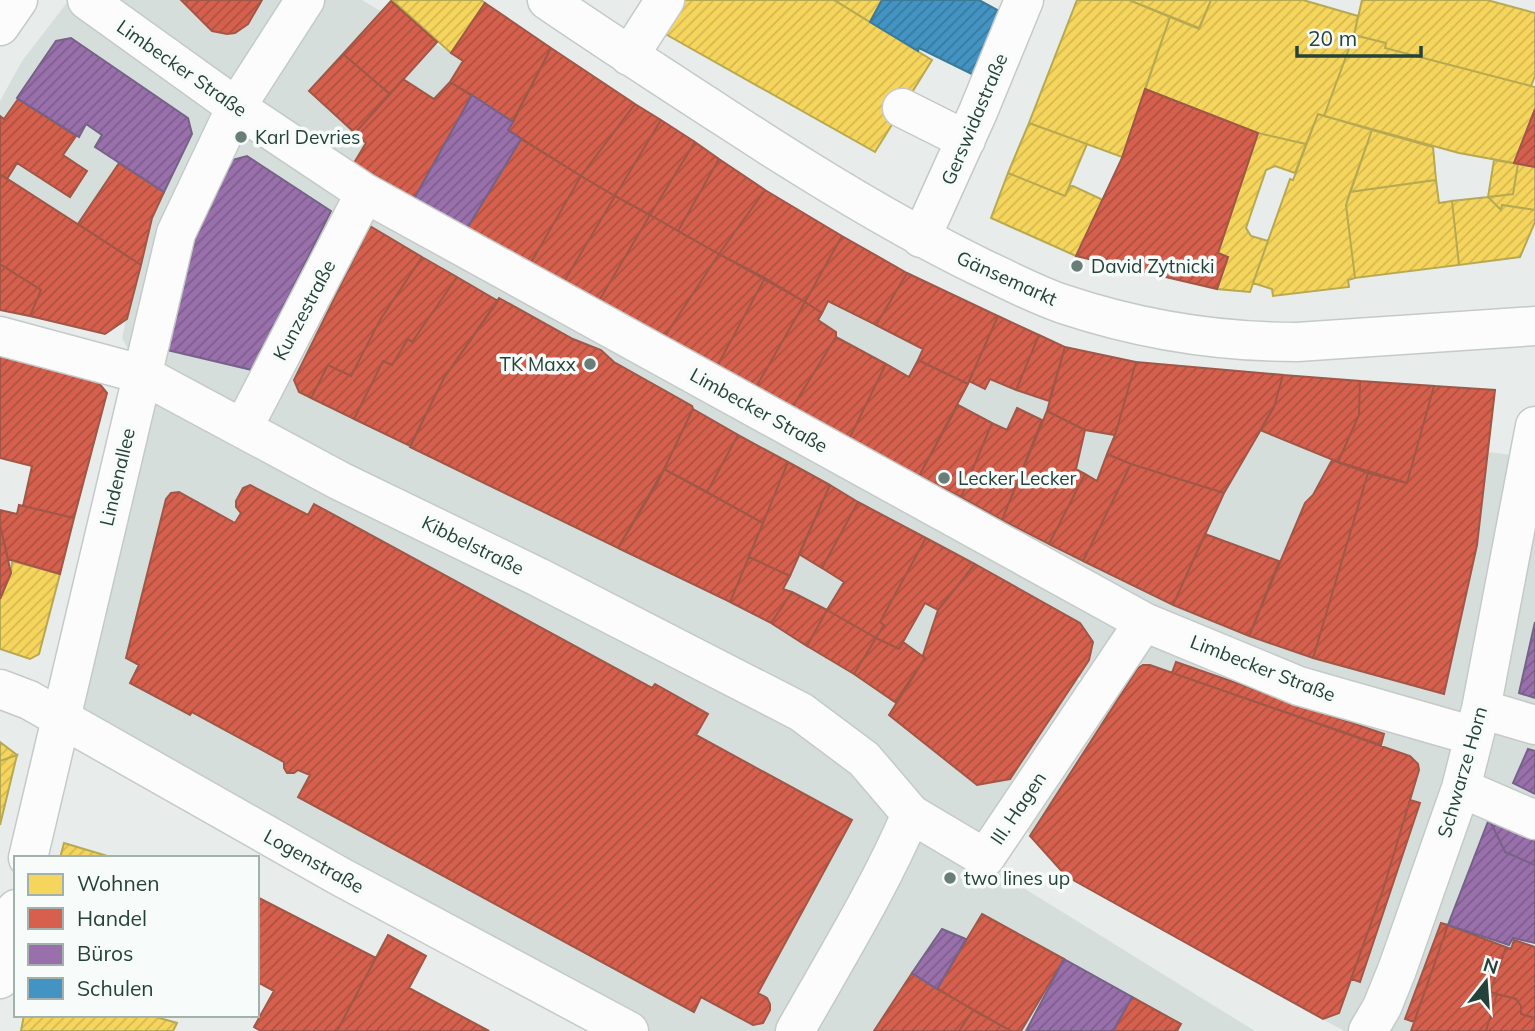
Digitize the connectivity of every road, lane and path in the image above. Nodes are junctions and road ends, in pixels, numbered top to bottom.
1 (18, 0) edge
2 (87, 0) edge
3 (305, 0) edge
4 (547, 0) edge
5 (665, 0) edge
6 (1024, 0) edge
7 (0, 26) edge
8 (628, 55) junction
9 (236, 107) junction
10 (902, 108) dead end
11 (972, 126) junction
12 (365, 193) junction
13 (921, 238) junction
14 (1535, 326) edge
15 (0, 336) edge
16 (141, 374) junction
17 (1535, 426) edge
18 (243, 428) junction
19 (1528, 505) edge
20 (1144, 622) junction
21 (0, 689) edge
22 (61, 720) junction
23 (1478, 723) junction
24 (1535, 725) edge
25 (1461, 788) junction
26 (911, 814) junction
27 (1535, 820) edge
28 (28, 856) edge
29 (14, 918) edge
30 (0, 979) edge
31 (629, 1031) edge
32 (795, 1031) edge
33 (1368, 1031) edge

1 - 7 street
2 - 9 street, Limbecker Straße
3 - 9 street, Lindenallee
4 - 8 street, Gänsemarkt
5 - 8 street
6 - 11 street, Gerswidastraße
8 - 13 street, Gänsemarkt
9 - 12 street, Limbecker Straße
9 - 16 street, Lindenallee
10 - 11 street
11 - 13 street, Gerswidastraße
12 - 18 street, Kunzestraße
12 - 20 street, Limbecker Straße
13 - 14 street, Gänsemarkt
15 - 16 street, Kibbelstraße
16 - 18 street, Kibbelstraße
16 - 22 street, Lindenallee
17 - 19 street, Schwarze Horn
18 - 26 street, Kibbelstraße
19 - 23 street, Schwarze Horn
20 - 23 street, Limbecker Straße
20 - 26 street, III. Hagen
21 - 22 street, Logenstraße
22 - 28 street, Lindenallee
22 - 31 street, Logenstraße
23 - 24 street, Limbecker Straße
23 - 25 street, Schwarze Horn
25 - 27 street
25 - 33 street, Schwarze Horn
26 - 32 street
29 - 30 street

